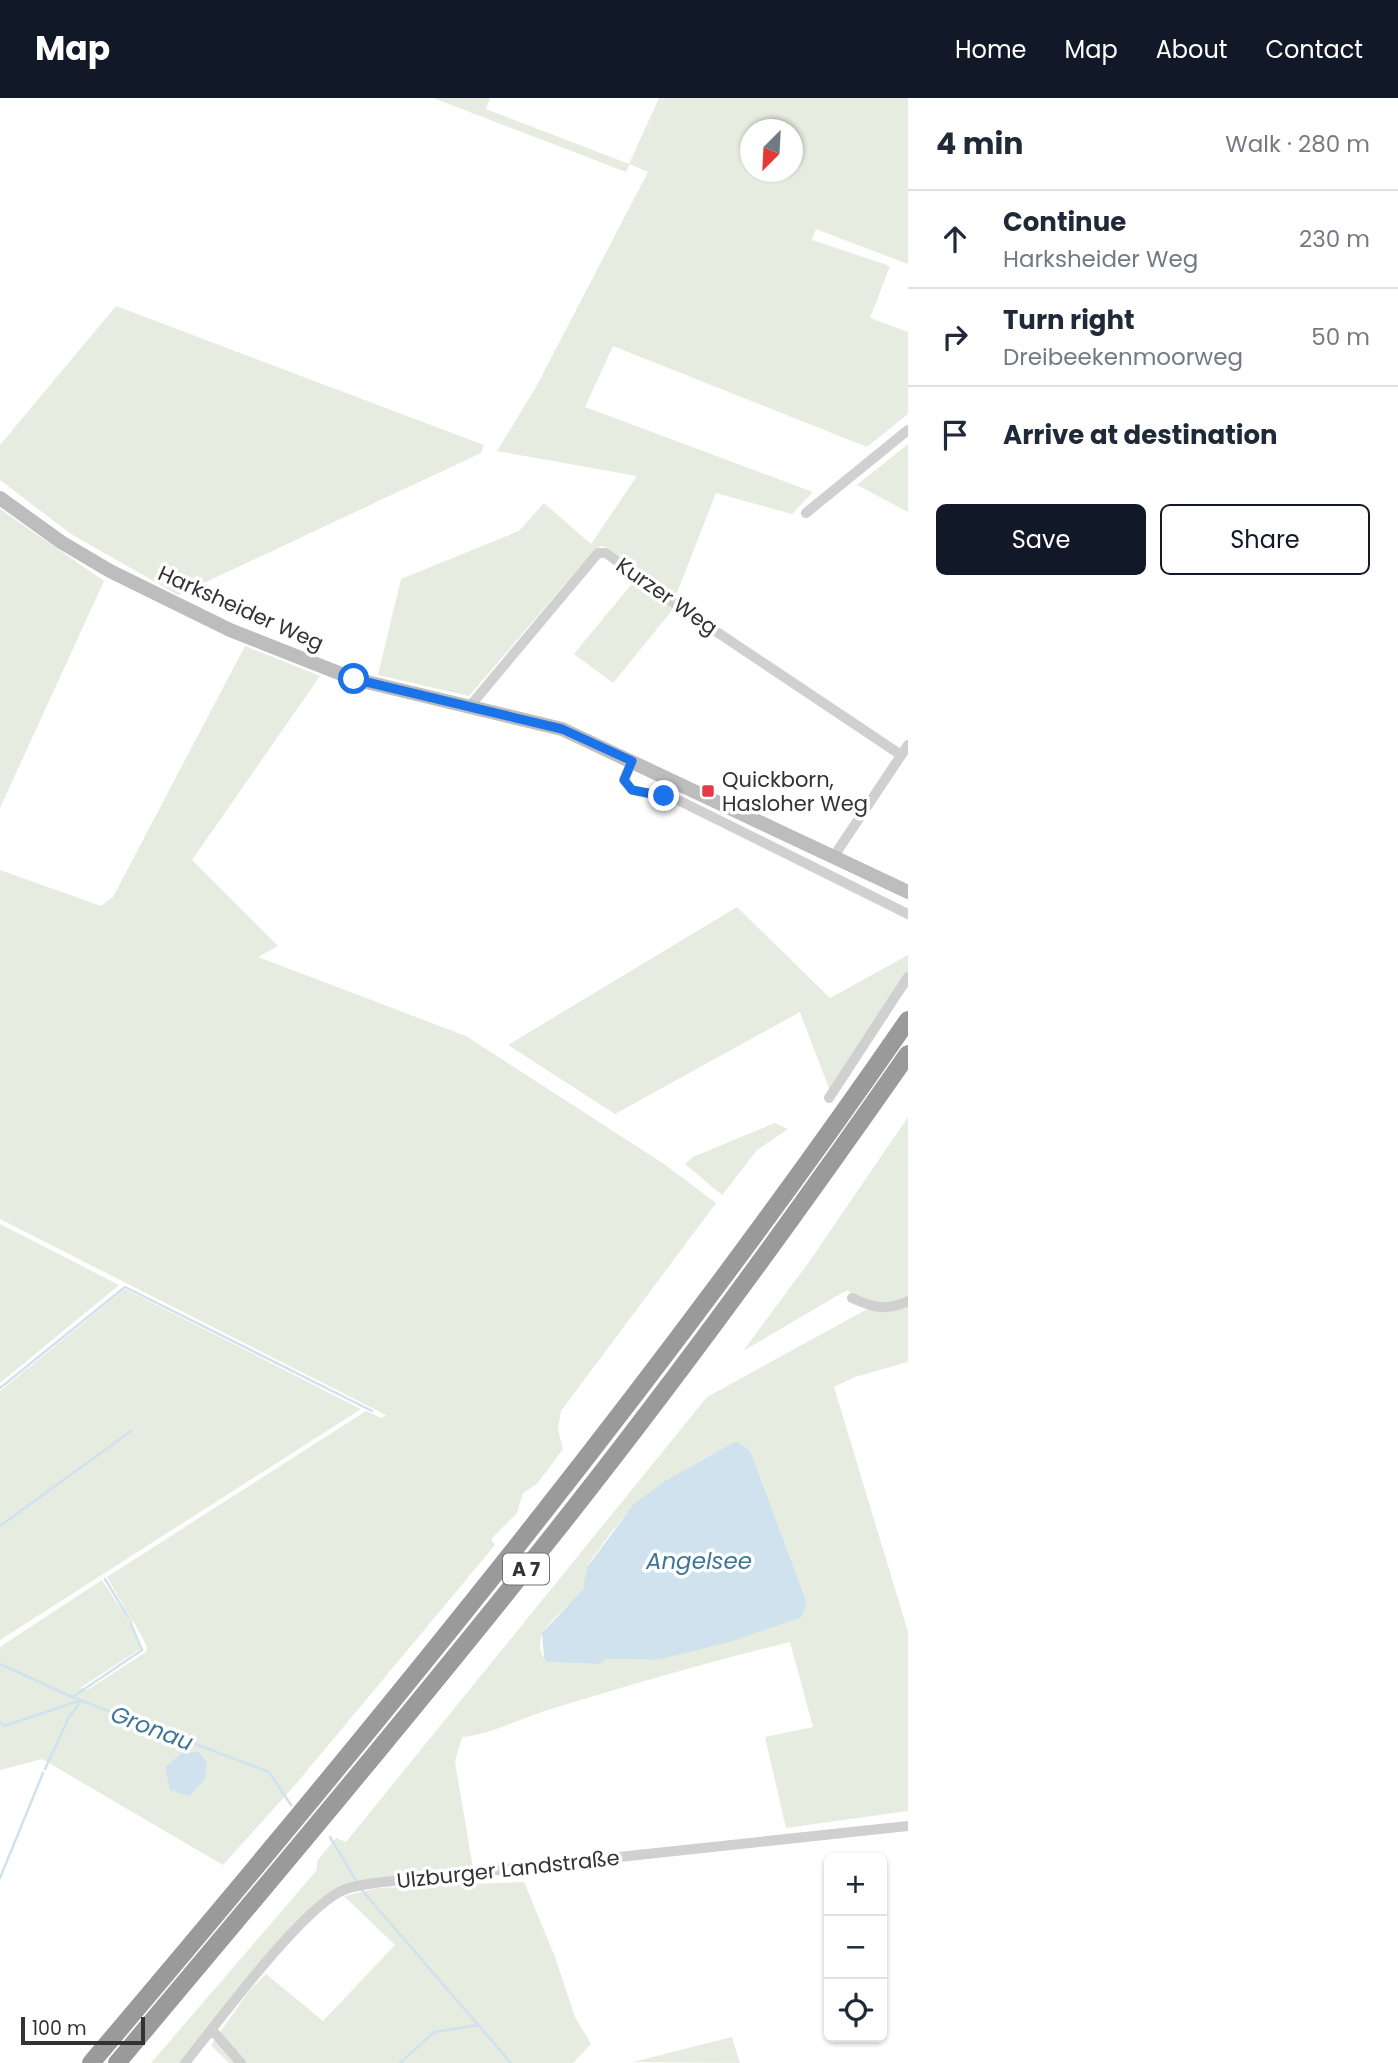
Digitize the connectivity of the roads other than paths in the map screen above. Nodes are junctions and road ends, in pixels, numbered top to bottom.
1 (908, 430) edge
2 (0, 498) edge
3 (806, 513) dead end
4 (470, 706) junction
5 (908, 745) edge
6 (901, 755) junction
7 (632, 761) junction
8 (834, 856) junction
9 (908, 892) edge
10 (908, 914) edge
11 (908, 977) edge
12 (908, 1020) edge
13 (908, 1054) edge
14 (829, 1098) dead end
15 (852, 1298) dead end
16 (908, 1301) edge
17 (908, 1826) edge
18 (212, 2030) junction
19 (91, 2063) edge
20 (117, 2063) edge
21 (186, 2063) edge
22 (241, 2063) edge

1 - 3 street
2 - 4 main road, Harksheider Weg
4 - 6 street, Kurzer Weg
4 - 7 main road, Harksheider Weg
5 - 6 street
6 - 8 street
7 - 8 main road, Harksheider Weg
7 - 10 street
8 - 9 main road, Harksheider Weg
11 - 14 street
12 - 19 highway, A 7
13 - 20 highway, A 7
15 - 16 street
17 - 18 street, Ulzburger Landstraße
18 - 21 street, Ulzburger Landstraße
18 - 22 street

